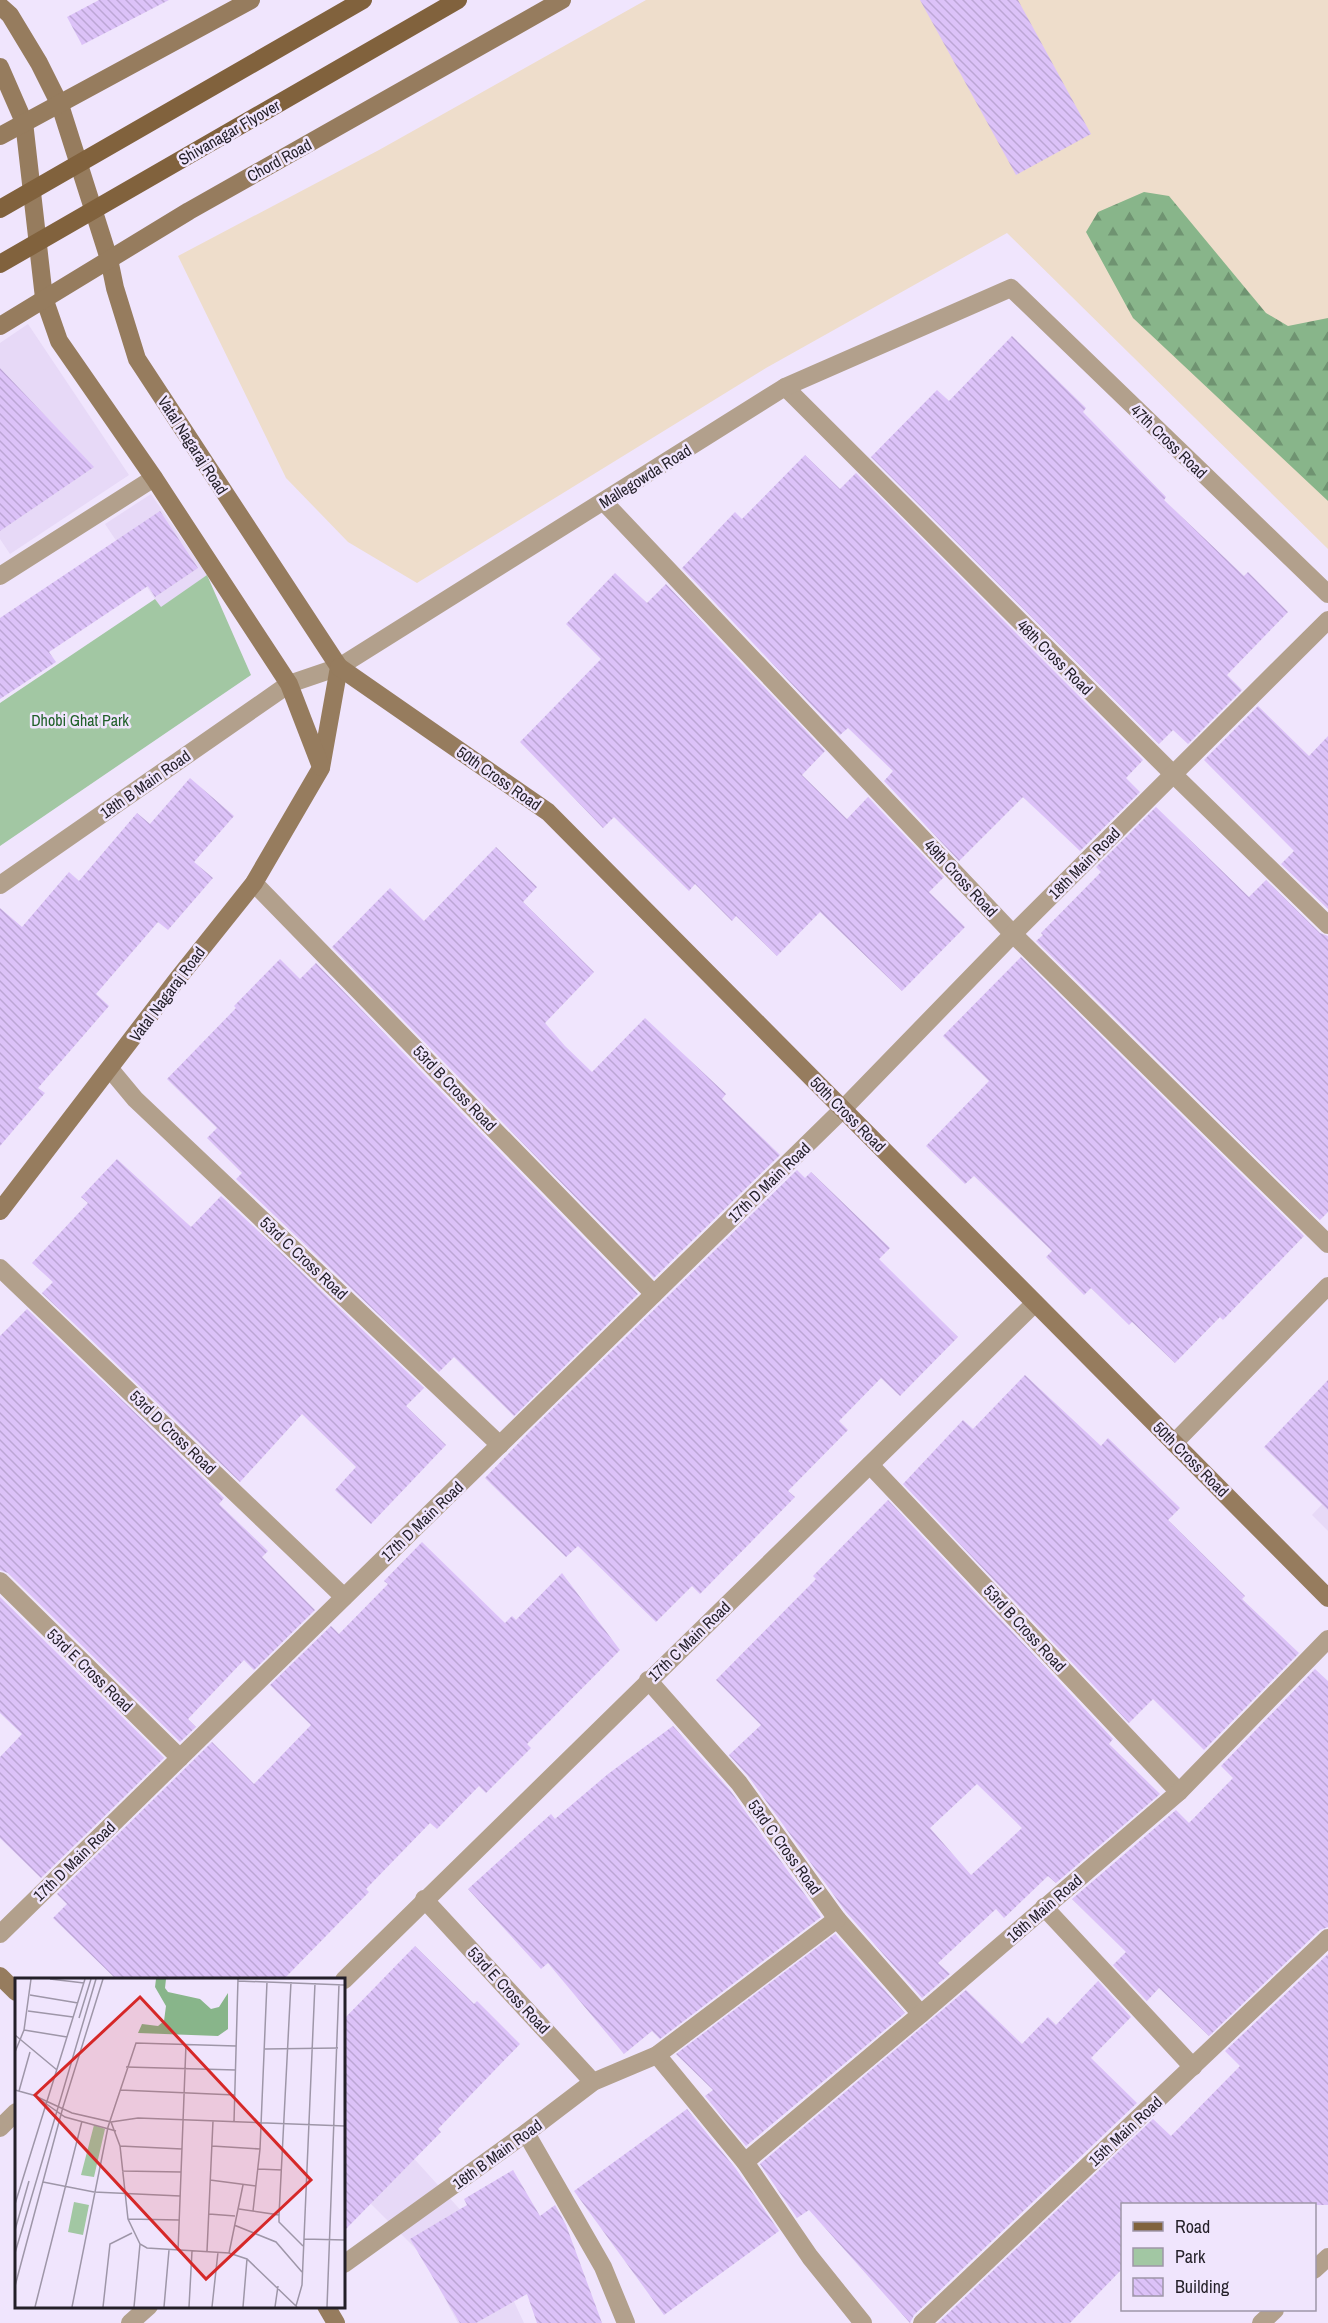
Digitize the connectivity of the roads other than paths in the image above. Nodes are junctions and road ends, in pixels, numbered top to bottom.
1 (251, 0) edge
2 (363, 0) edge
3 (458, 0) edge
4 (562, 0) edge
5 (0, 6) edge
6 (0, 67) edge
7 (60, 105) junction
8 (24, 122) junction
9 (0, 136) edge
10 (0, 209) edge
11 (109, 259) junction
12 (0, 264) edge
13 (1011, 288) joint
14 (44, 298) junction
15 (0, 326) edge
16 (785, 387) junction
17 (154, 478) junction
18 (604, 502) junction
19 (0, 576) edge
20 (1328, 594) edge
21 (1328, 620) edge
22 (339, 667) junction
23 (289, 684) junction
24 (321, 768) junction
25 (1173, 774) junction
26 (254, 883) junction
27 (0, 885) edge
28 (1328, 925) edge
29 (1013, 934) junction
30 (110, 1069) junction
31 (843, 1109) junction
32 (0, 1211) edge
33 (1328, 1244) edge
34 (0, 1269) edge
35 (1328, 1286) edge
36 (654, 1294) junction
37 (1035, 1303) junction
38 (1174, 1443) junction
39 (500, 1444) junction
40 (870, 1465) junction
41 (0, 1581) edge
42 (344, 1597) junction
43 (1328, 1598) edge
44 (1328, 1639) edge
45 (648, 1680) junction
46 (180, 1758) junction
47 (1179, 1792) junction
48 (424, 1899) junction
49 (1044, 1907) junction
50 (837, 1919) junction
51 (0, 1934) edge
52 (1328, 1938) edge
53 (0, 1976) edge
54 (345, 1979) edge
55 (15, 1991) edge
56 (921, 2014) junction
57 (657, 2055) junction
58 (1193, 2067) junction
59 (593, 2082) junction
60 (15, 2113) edge
61 (0, 2128) edge
62 (526, 2133) junction
63 (745, 2162) junction
64 (1328, 2257) edge
65 (345, 2263) edge
66 (1316, 2268) edge
67 (148, 2308) edge
68 (327, 2308) edge
69 (1274, 2311) edge
70 (130, 2323) edge
71 (336, 2323) edge
72 (626, 2323) edge
73 (863, 2323) edge
74 (922, 2323) edge
75 (1261, 2323) edge

1 - 7 street
2 - 10 main road
3 - 12 main road, Shivanagar Flyover
4 - 11 street, Chord Road
5 - 7 street, Vatal Nagaraj Road
6 - 8 street
7 - 8 street
7 - 11 street, Vatal Nagaraj Road
8 - 9 street
8 - 14 street
11 - 14 street, Chord Road
11 - 22 street, Vatal Nagaraj Road
13 - 16 street, Mallegowda Road
13 - 20 street, 47th Cross Road
14 - 15 street, Chord Road
14 - 17 street
16 - 18 street, Mallegowda Road
16 - 25 street, 48th Cross Road
17 - 19 street
17 - 23 street
18 - 22 street, Mallegowda Road
18 - 29 street, 49th Cross Road
21 - 25 street, 18th Main Road
22 - 23 street, Mallegowda Road
22 - 24 street, Vatal Nagaraj Road
22 - 31 street, 50th Cross Road
23 - 24 street
23 - 27 street, 18th B Main Road
24 - 26 street, Vatal Nagaraj Road
25 - 28 street, 48th Cross Road
25 - 29 street, 18th Main Road
26 - 30 street, Vatal Nagaraj Road
26 - 36 street, 53rd B Cross Road
29 - 31 street, 18th Main Road
29 - 33 street, 49th Cross Road
30 - 32 street, Vatal Nagaraj Road
30 - 39 street, 53rd C Cross Road
31 - 36 street, 17th D Main Road
31 - 37 street, 50th Cross Road
34 - 42 street, 53rd D Cross Road
35 - 38 street
36 - 39 street, 17th D Main Road
37 - 38 street, 50th Cross Road
37 - 40 street, 17th C Main Road
38 - 43 street, 50th Cross Road
39 - 42 street, 17th D Main Road
40 - 45 street, 17th C Main Road
40 - 47 street, 53rd B Cross Road
41 - 46 street, 53rd E Cross Road
42 - 46 street, 17th D Main Road
44 - 47 street, 16th Main Road
45 - 48 street, 17th C Main Road
45 - 50 street, 53rd C Cross Road
46 - 51 street, 17th D Main Road
47 - 49 street, 16th Main Road
48 - 54 street, 17th C Main Road
48 - 59 street, 53rd E Cross Road
49 - 56 street, 16th Main Road
49 - 58 street
50 - 56 street, 53rd C Cross Road
50 - 57 street, 16th B Main Road
52 - 58 street, 15th Main Road
53 - 55 street
56 - 63 street, 16th Main Road
57 - 59 street, 16th B Main Road
57 - 63 street
58 - 74 street, 15th Main Road
59 - 62 street, 16th B Main Road
60 - 61 street
62 - 65 street, 16th B Main Road
62 - 72 street
63 - 73 street
64 - 66 street
67 - 70 street
68 - 71 street
69 - 75 street

